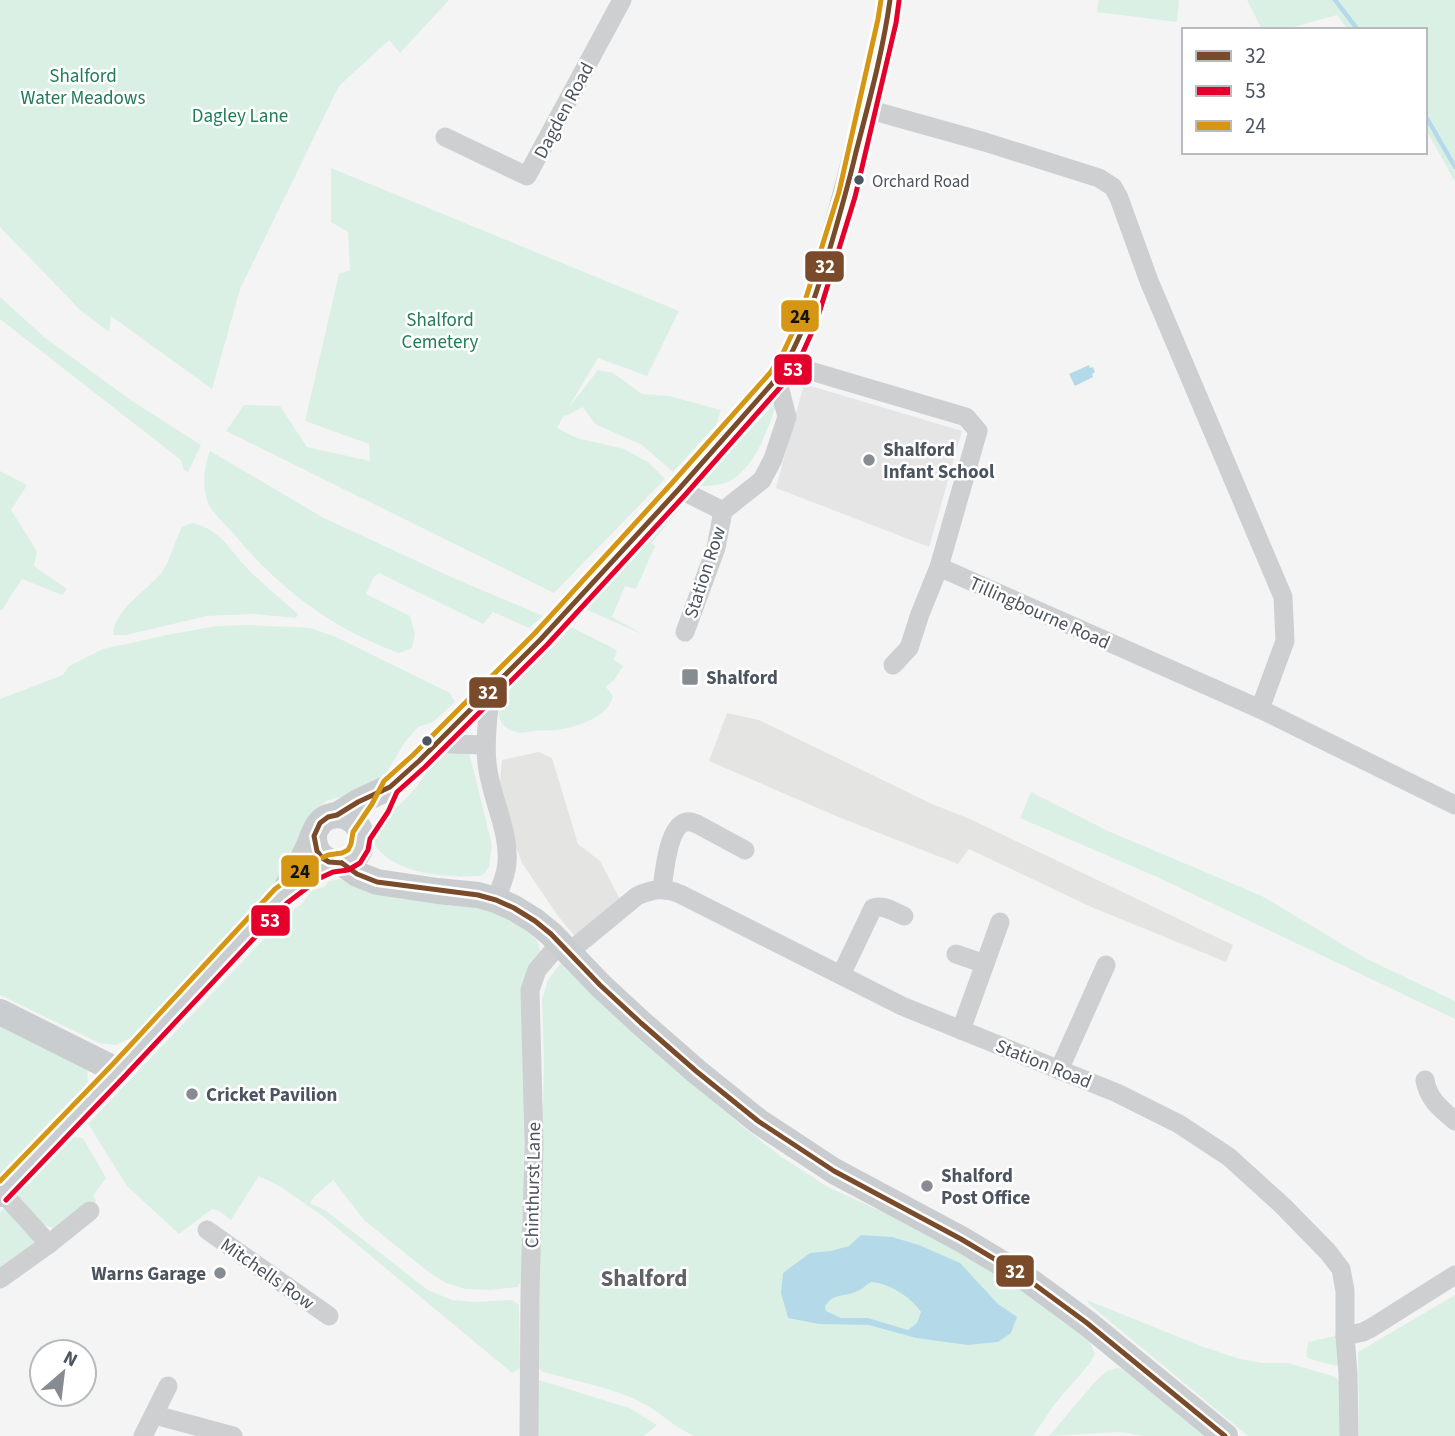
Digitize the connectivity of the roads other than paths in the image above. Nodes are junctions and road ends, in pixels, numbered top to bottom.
1 (622, 0) edge
2 (890, 0) edge
3 (867, 108) junction
4 (445, 137) dead end
5 (782, 371) junction
6 (679, 489) junction
7 (723, 511) junction
8 (939, 566) junction
9 (685, 632) dead end
10 (893, 665) dead end
11 (491, 687) junction
12 (1260, 709) junction
13 (442, 738) junction
14 (486, 745) junction
15 (390, 787) junction
16 (1455, 805) edge
17 (337, 815) junction
18 (314, 836) junction
19 (361, 840) junction
20 (745, 850) dead end
21 (337, 863) junction
22 (402, 885) junction
23 (662, 889) junction
24 (281, 896) junction
25 (496, 900) junction
26 (904, 916) dead end
27 (1000, 922) dead end
28 (565, 948) junction
29 (956, 954) dead end
30 (985, 964) junction
31 (1106, 965) dead end
32 (841, 975) junction
33 (0, 1012) edge
34 (961, 1030) junction
35 (1059, 1070) junction
36 (118, 1071) junction
37 (1425, 1080) dead end
38 (1455, 1121) edge
39 (1, 1193) edge
40 (90, 1211) dead end
41 (207, 1230) dead end
42 (49, 1244) junction
43 (1455, 1275) edge
44 (0, 1279) edge
45 (329, 1316) dead end
46 (1345, 1336) junction
47 (168, 1386) dead end
48 (155, 1415) junction
49 (143, 1436) edge
50 (233, 1436) edge
51 (529, 1436) edge
52 (1225, 1436) edge
53 (1349, 1436) edge

1 - 4 street, Dagden Road
2 - 3 main road
3 - 5 main road
3 - 12 street
5 - 6 main road
5 - 7 street, Station Row
5 - 8 street
6 - 7 street, Station Row
6 - 11 main road
7 - 9 street, Station Row
8 - 10 street
8 - 12 street, Tillingbourne Road
11 - 13 main road
11 - 14 street
12 - 16 street, Tillingbourne Road
13 - 14 street
13 - 15 main road
14 - 25 street
15 - 17 main road
15 - 19 main road
17 - 18 main road
17 - 19 main road
18 - 21 main road
18 - 24 main road
19 - 21 main road
19 - 22 main road
20 - 23 street
21 - 22 main road
21 - 24 main road
22 - 25 main road
23 - 28 street
23 - 32 street, Station Road
24 - 36 main road
25 - 28 main road
26 - 32 street
27 - 30 street
28 - 51 street, Chinthurst Lane
28 - 52 main road
29 - 30 street
30 - 34 street
31 - 35 street
32 - 34 street, Station Road
33 - 36 main road
34 - 35 street, Station Road
35 - 46 street, Station Road
36 - 39 main road
37 - 38 street
39 - 42 street
40 - 42 street
41 - 45 street, Mitchells Row
42 - 44 street
43 - 46 street
46 - 53 street, Station Road
47 - 48 street
48 - 49 street
48 - 50 street

